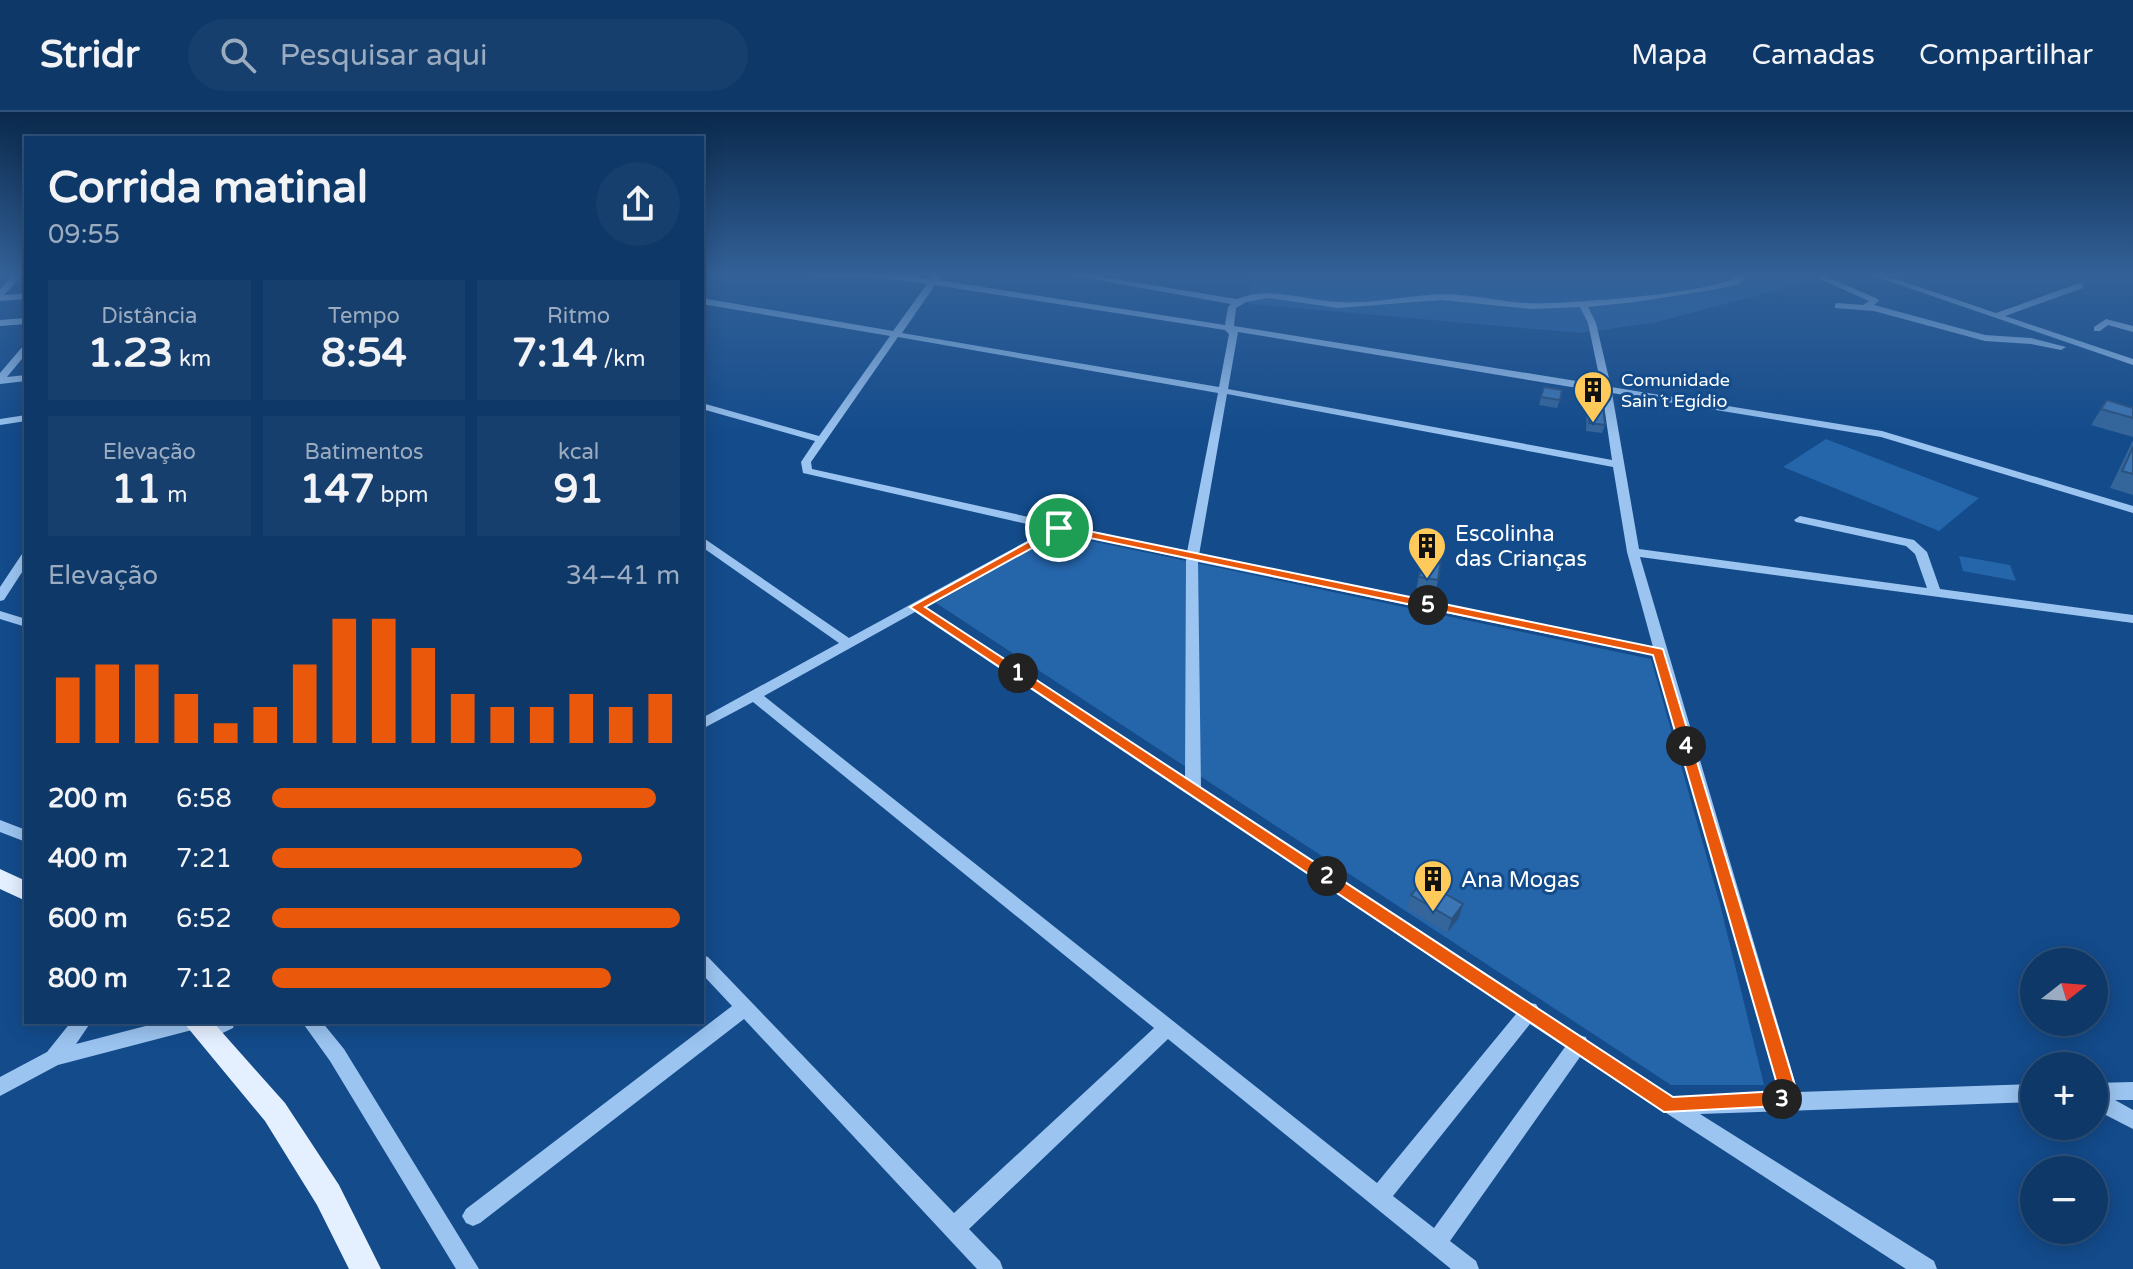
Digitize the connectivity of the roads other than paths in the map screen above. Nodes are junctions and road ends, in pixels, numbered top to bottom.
1 (862, 329) edge
2 (900, 329) edge
3 (1221, 329) edge
4 (1593, 329) edge
5 (1951, 329) edge
6 (2033, 329) edge
7 (1232, 331) junction
8 (896, 335) junction
9 (2090, 349) junction
10 (24, 350) edge
11 (2133, 362) edge
12 (24, 378) edge
13 (0, 380) edge
14 (1606, 389) junction
15 (1223, 392) junction
16 (704, 407) edge
17 (24, 418) edge
18 (0, 422) edge
19 (822, 440) junction
20 (1616, 464) junction
21 (2133, 510) edge
22 (1800, 520) dead end
23 (1059, 528) junction
24 (704, 542) edge
25 (1633, 552) junction
26 (1192, 557) junction
27 (21, 572) edge
28 (1935, 593) junction
29 (0, 597) edge
30 (916, 607) junction
31 (0, 615) edge
32 (2133, 619) edge
33 (24, 622) edge
34 (849, 644) junction
35 (1659, 652) junction
36 (753, 695) junction
37 (704, 723) edge
38 (1193, 788) junction
39 (0, 826) edge
40 (24, 835) edge
41 (0, 878) edge
42 (24, 891) edge
43 (704, 964) edge
44 (745, 1007) junction
45 (1530, 1010) junction
46 (80, 1024) edge
47 (206, 1024) edge
48 (313, 1024) edge
49 (1167, 1028) junction
50 (1579, 1043) junction
51 (54, 1058) junction
52 (0, 1087) edge
53 (2133, 1091) edge
54 (2108, 1092) edge
55 (2020, 1093) edge
56 (1790, 1099) junction
57 (1670, 1106) junction
58 (2108, 1107) edge
59 (2133, 1120) edge
60 (1380, 1196) junction
61 (473, 1216) dead end
62 (954, 1228) junction
63 (1436, 1243) junction
64 (365, 1269) edge
65 (468, 1269) edge
66 (992, 1269) edge
67 (1468, 1269) edge
68 (1926, 1269) edge

1 - 8 street
2 - 8 street
3 - 7 street
4 - 14 street
5 - 9 street
6 - 9 street
7 - 14 street
7 - 15 street
8 - 15 street
8 - 19 street
9 - 11 street
10 - 13 street
12 - 13 street
14 - 20 street
14 - 21 street
15 - 20 street
15 - 26 street
16 - 19 street
17 - 18 street
19 - 23 street
20 - 25 street
22 - 28 street
23 - 26 street
23 - 30 street
24 - 34 street
25 - 28 street
25 - 35 street
26 - 35 street
26 - 38 street
27 - 29 street
28 - 32 street
30 - 34 street
30 - 38 street
31 - 33 street
34 - 36 street
35 - 56 street
36 - 37 street
36 - 49 street
38 - 45 street
39 - 40 street
41 - 42 main road
43 - 44 street
44 - 61 street
44 - 62 street
45 - 50 street
45 - 60 street
46 - 51 street
47 - 51 street
47 - 64 main road
48 - 65 street
49 - 60 street
49 - 62 street
50 - 57 street
50 - 63 street
51 - 52 street
53 - 54 street
55 - 56 street
56 - 57 street
57 - 68 street
58 - 59 street
60 - 63 street
62 - 66 street
63 - 67 street

